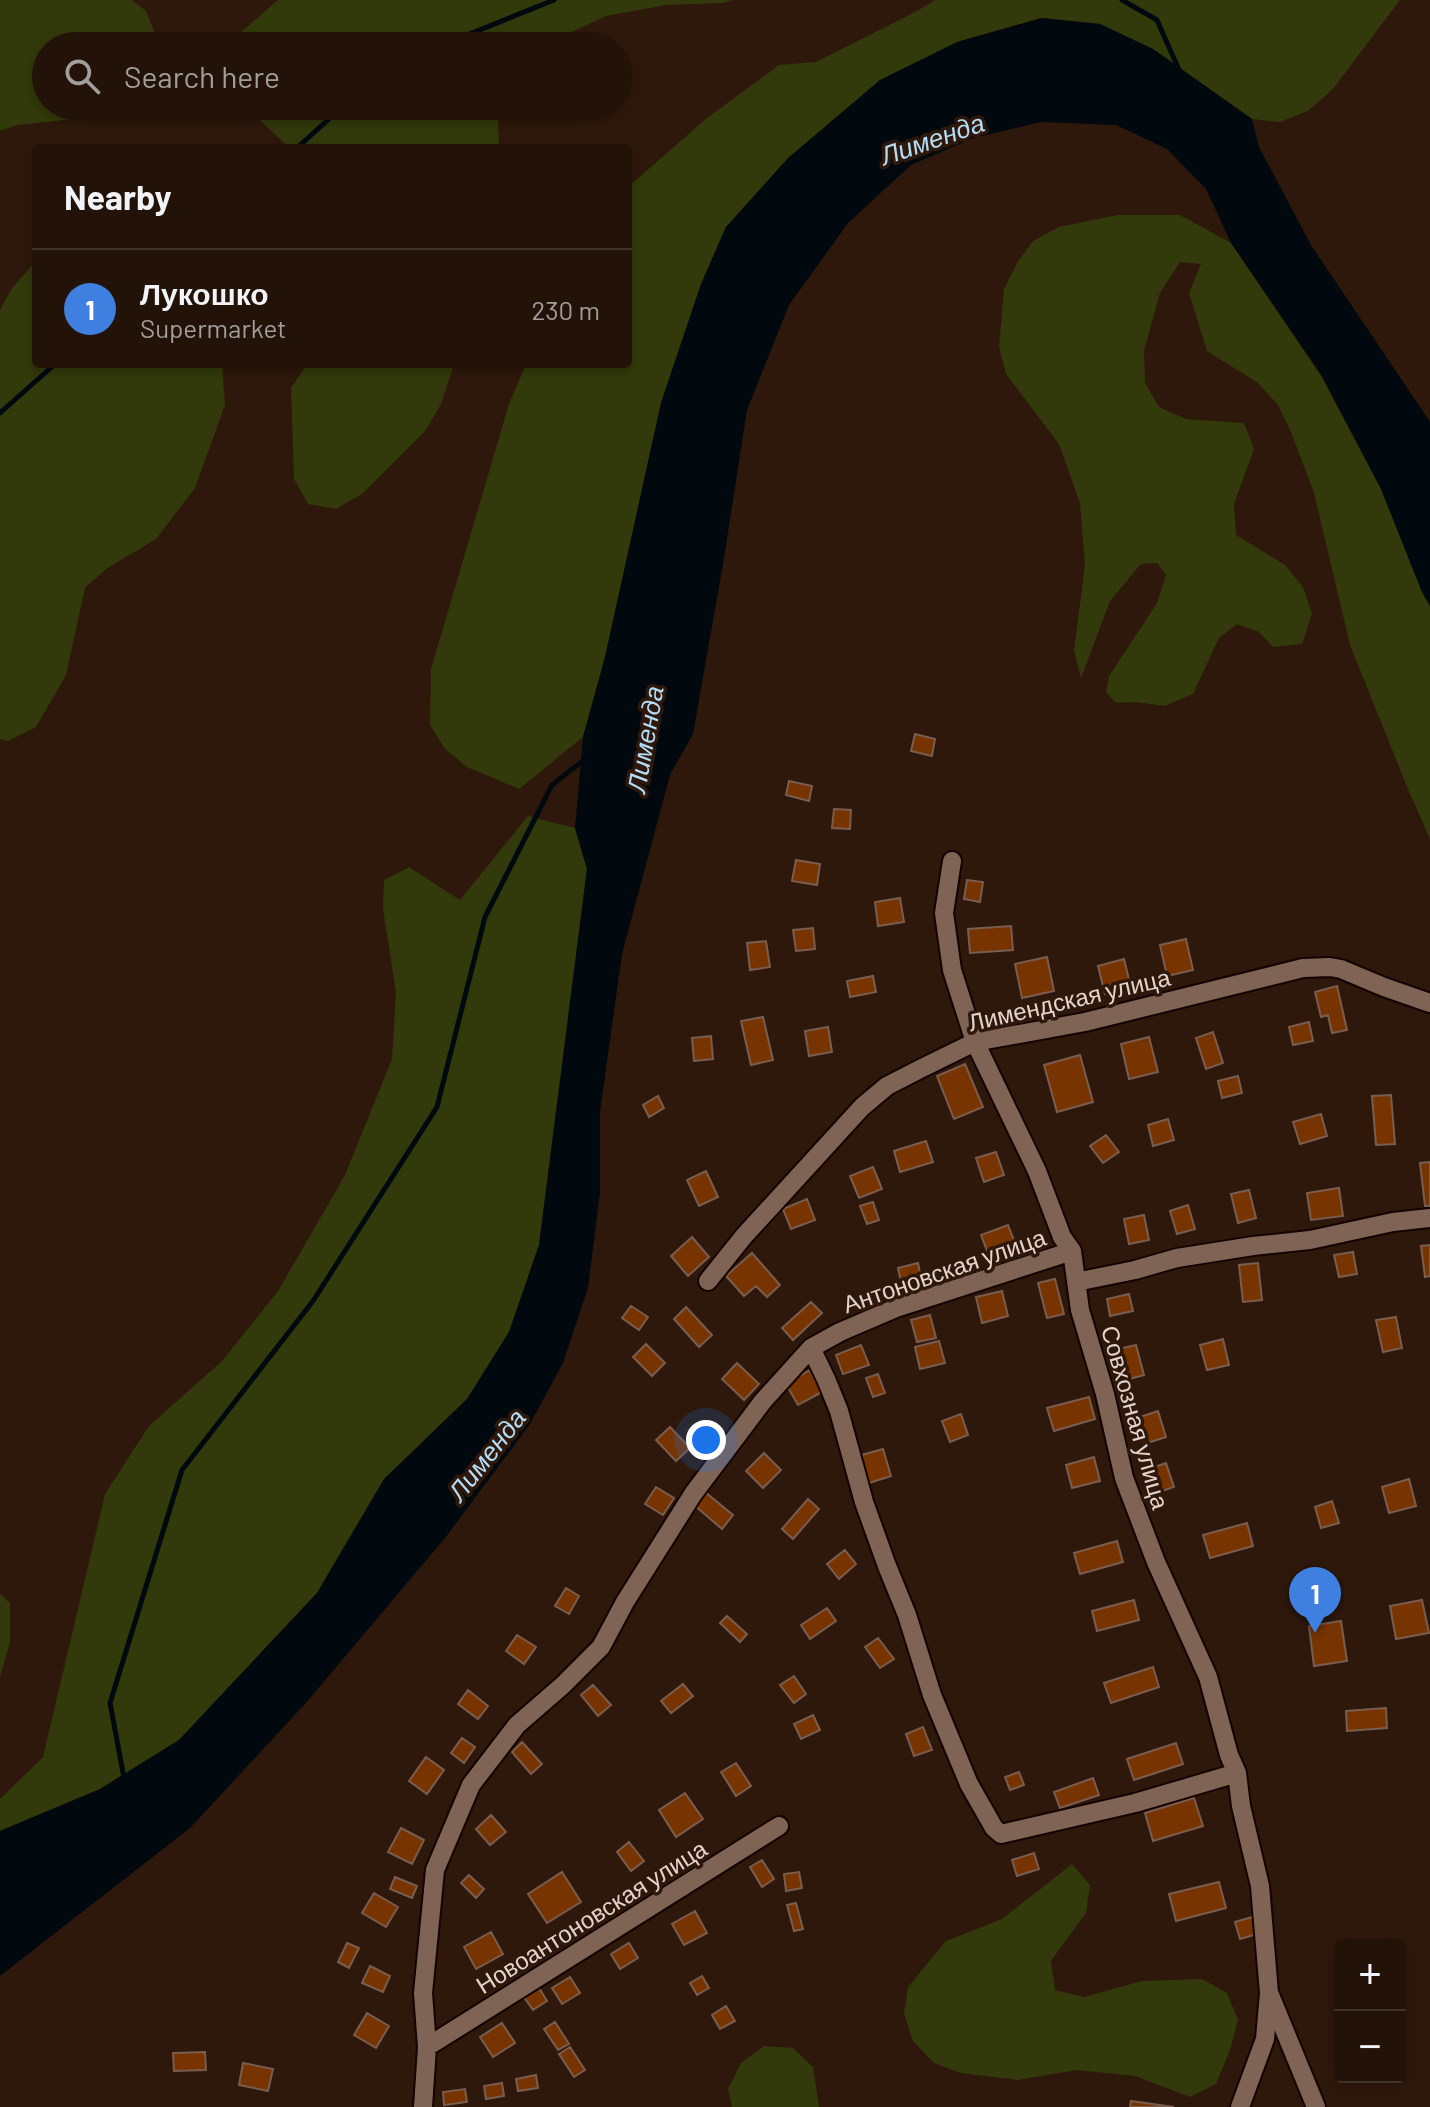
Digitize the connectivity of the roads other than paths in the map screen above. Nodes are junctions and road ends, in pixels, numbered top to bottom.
1 (952, 861) dead end
2 (1430, 1003) edge
3 (975, 1042) junction
4 (1430, 1218) edge
5 (1072, 1251) junction
6 (708, 1281) dead end
7 (1076, 1282) junction
8 (811, 1348) junction
9 (1237, 1773) junction
10 (779, 1826) dead end
11 (1269, 1993) junction
12 (427, 2047) junction
13 (423, 2107) edge
14 (1240, 2107) edge
15 (1316, 2107) edge

1 - 3 street, Совхозная улица
2 - 3 street, Лимендская улица
3 - 5 street, Совхозная улица
3 - 6 street, Лимендская улица
4 - 7 street
5 - 7 street, Совхозная улица
5 - 8 street, Антоновская улица
7 - 9 street, Совхозная улица
8 - 9 street
8 - 12 street, Антоновская улица
9 - 11 street, Совхозная улица
10 - 12 street, Новоантоновская улица
11 - 14 street, Совхозная улица
11 - 15 street, Совхозная улица
12 - 13 street, Антоновская улица

